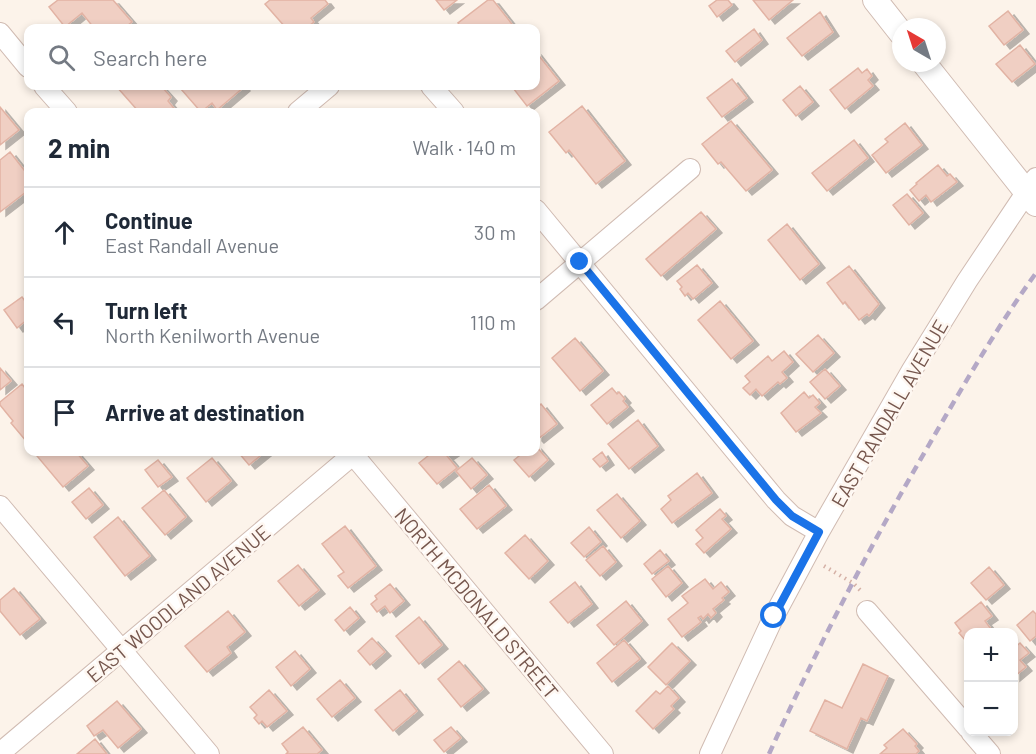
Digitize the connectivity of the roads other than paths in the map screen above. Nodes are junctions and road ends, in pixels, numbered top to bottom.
1 (874, 0) edge
2 (892, 22) edge
3 (1, 36) edge
4 (24, 62) edge
5 (932, 72) edge
6 (48, 90) edge
7 (324, 90) edge
8 (435, 90) edge
9 (63, 108) edge
10 (303, 108) edge
11 (450, 108) edge
12 (690, 169) dead end
13 (1033, 191) edge
14 (540, 215) edge
15 (580, 262) junction
16 (540, 297) edge
17 (348, 456) edge
18 (356, 456) edge
19 (0, 506) edge
20 (819, 532) junction
21 (873, 617) road end
22 (122, 651) junction
23 (964, 723) edge
24 (975, 736) edge
25 (0, 753) edge
26 (209, 754) edge
27 (603, 754) edge
28 (710, 754) edge
29 (990, 754) edge

1 - 2 street
3 - 4 street
5 - 13 street
6 - 9 street
7 - 10 street
8 - 11 street
12 - 15 street
13 - 20 street, EAST RANDALL AVENUE
14 - 15 street
15 - 16 street
15 - 20 street
17 - 22 street, EAST WOODLAND AVENUE
18 - 27 street, NORTH MCDONALD STREET
19 - 22 street
20 - 28 street, EAST RANDALL AVENUE
21 - 23 street
22 - 25 street, EAST WOODLAND AVENUE
22 - 26 street
24 - 29 street

